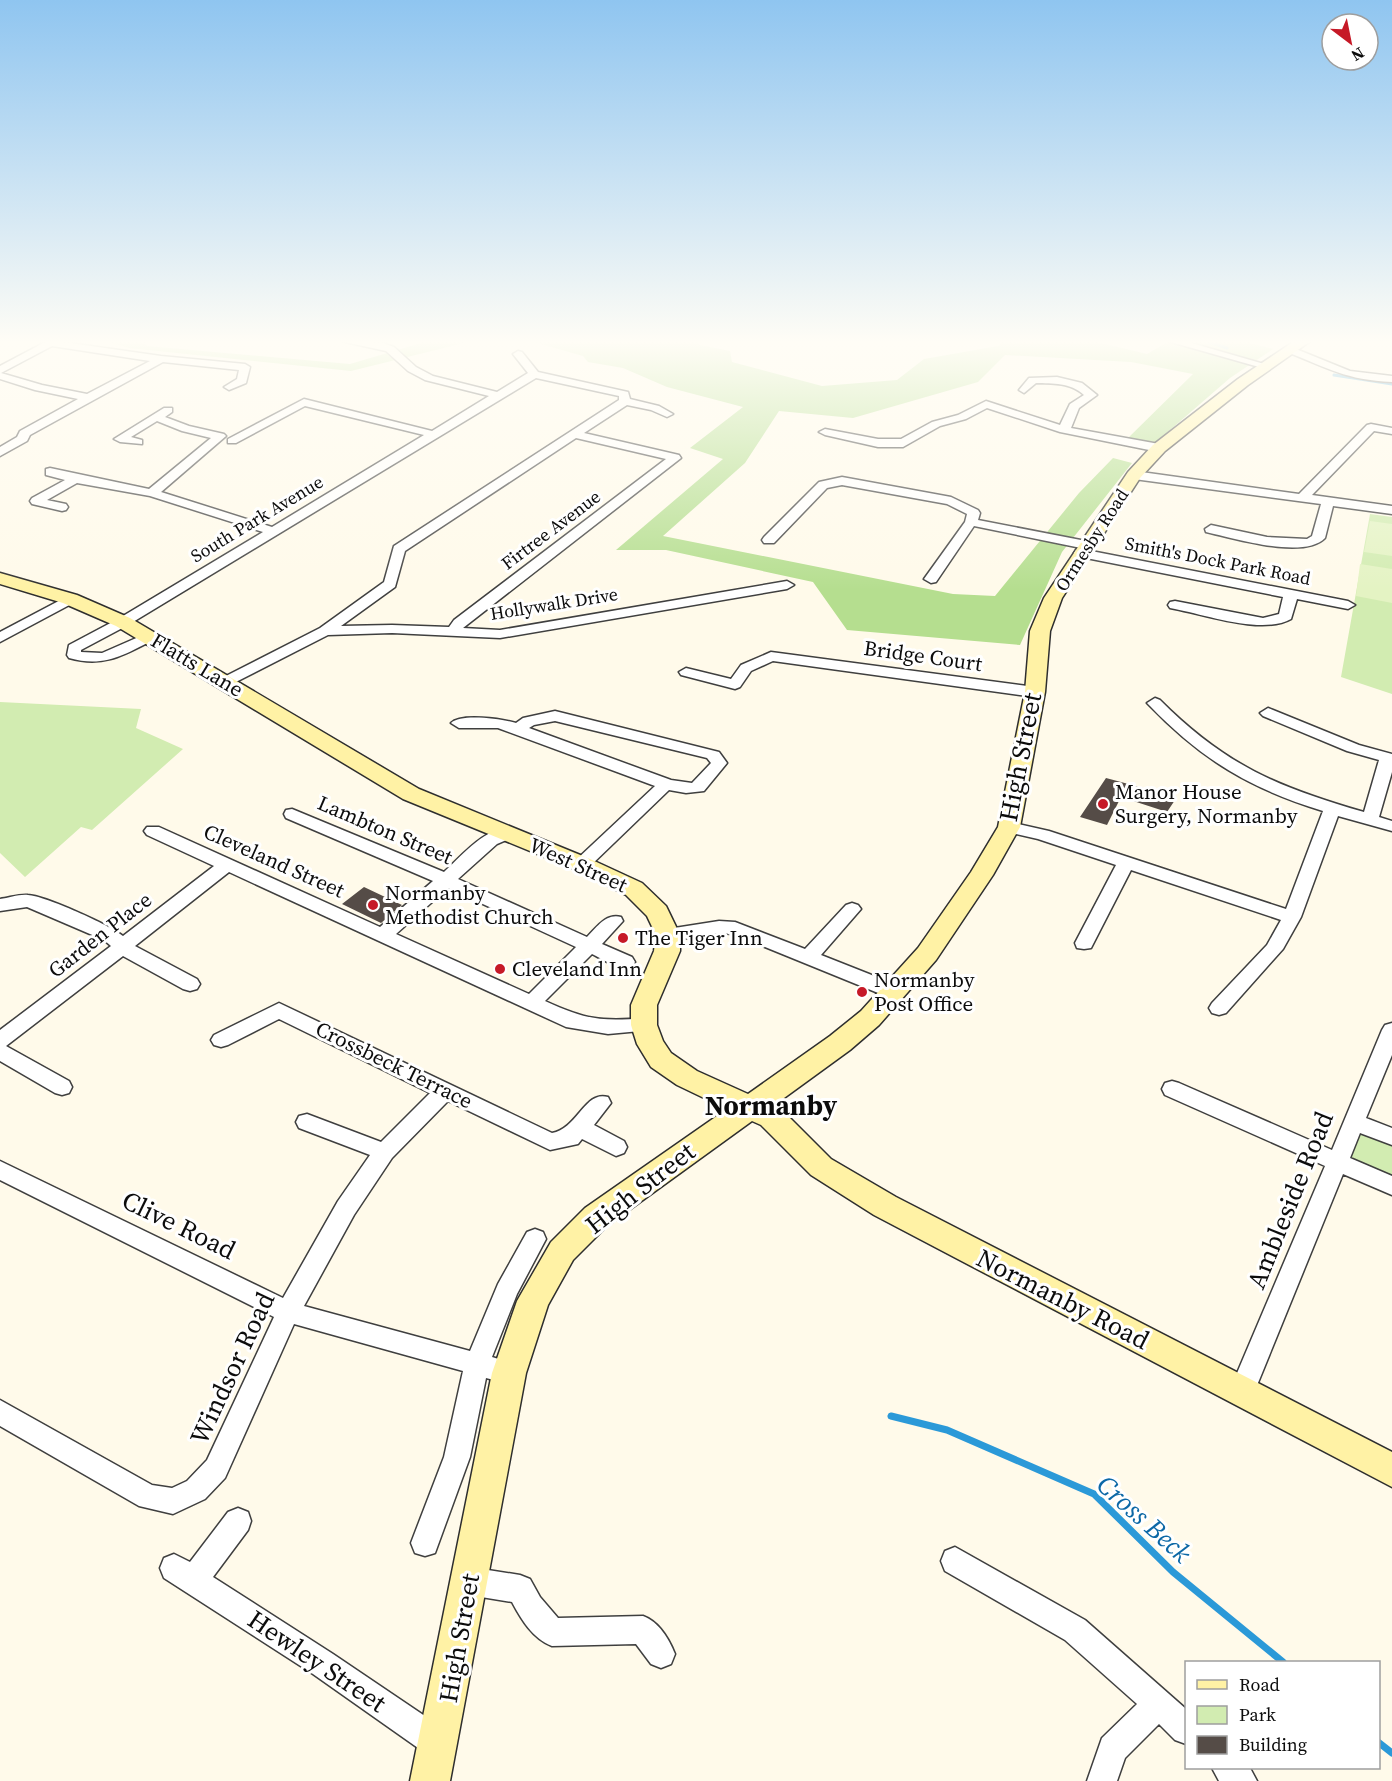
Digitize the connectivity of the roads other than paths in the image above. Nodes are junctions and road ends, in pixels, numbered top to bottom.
1 (42, 423) edge
2 (146, 423) edge
3 (171, 423) edge
4 (265, 423) edge
5 (388, 423) edge
6 (450, 423) edge
7 (591, 423) edge
8 (939, 423) edge
9 (1043, 423) edge
10 (1067, 423) edge
11 (1191, 423) edge
12 (233, 426) dead end
13 (1064, 430) junction
14 (1392, 431) edge
15 (825, 432) dead end
16 (432, 434) junction
17 (574, 434) junction
18 (220, 436) junction
19 (120, 439) junction
20 (232, 441) dead end
21 (138, 442) dead end
22 (108, 448) dead end
23 (1159, 448) junction
24 (0, 452) edge
25 (50, 472) dead end
26 (1134, 476) junction
27 (75, 479) junction
28 (152, 494) junction
29 (1302, 498) junction
30 (1328, 501) junction
31 (62, 507) dead end
32 (1392, 510) edge
33 (971, 522) junction
34 (1211, 529) dead end
35 (272, 531) junction
36 (769, 540) dead end
37 (1084, 549) junction
38 (0, 578) edge
39 (931, 579) dead end
40 (787, 585) dead end
41 (1292, 594) junction
42 (70, 599) junction
43 (1175, 605) dead end
44 (1348, 605) dead end
45 (123, 622) junction
46 (325, 631) junction
47 (1040, 631) joint
48 (452, 633) junction
49 (2, 635) edge
50 (150, 636) junction
51 (686, 672) dead end
52 (225, 682) junction
53 (1035, 692) junction
54 (1155, 703) dead end
55 (1268, 713) dead end
56 (459, 723) dead end
57 (518, 729) junction
58 (1390, 759) edge
59 (383, 777) joint
60 (666, 784) junction
61 (1332, 809) junction
62 (292, 814) dead end
63 (1370, 820) junction
64 (1392, 826) edge
65 (1009, 827) junction
66 (153, 831) dead end
67 (498, 837) junction
68 (1126, 863) junction
69 (582, 864) junction
70 (227, 865) junction
71 (446, 880) junction
72 (0, 905) edge
73 (852, 909) dead end
74 (1292, 917) junction
75 (614, 921) dead end
76 (668, 934) junction
77 (383, 935) junction
78 (1084, 943) dead end
79 (122, 946) junction
80 (591, 946) junction
81 (809, 957) junction
82 (625, 962) dead end
83 (190, 984) dead end
84 (895, 993) junction
85 (530, 1004) junction
86 (1219, 1008) dead end
87 (644, 1025) junction
88 (1392, 1030) edge
89 (221, 1040) dead end
90 (0, 1041) edge
91 (0, 1052) edge
92 (62, 1087) dead end
93 (1172, 1089) dead end
94 (446, 1090) junction
95 (601, 1103) dead end
96 (750, 1106) junction
97 (1353, 1121) junction
98 (307, 1122) dead end
99 (574, 1132) junction
100 (1392, 1137) edge
101 (616, 1147) dead end
102 (384, 1152) junction
103 (1337, 1162) junction
104 (0, 1170) edge
105 (1392, 1186) edge
106 (535, 1239) dead end
107 (288, 1312) junction
108 (476, 1365) junction
109 (509, 1373) junction
110 (1242, 1392) junction
111 (0, 1412) edge
112 (1392, 1470) edge
113 (238, 1521) dead end
114 (426, 1543) dead end
115 (955, 1561) dead end
116 (469, 1581) junction
117 (661, 1654) dead end
118 (1159, 1704) junction
119 (1185, 1729) edge
120 (439, 1744) junction
121 (1229, 1769) edge
122 (430, 1781) edge
123 (1102, 1781) edge
124 (1242, 1781) edge

1 - 24 street
2 - 19 street
3 - 18 street
4 - 20 street
5 - 16 street
6 - 16 street, South Park Avenue
7 - 17 street
8 - 15 street
9 - 13 street
10 - 13 street
11 - 23 main road, Ormesby Road
12 - 18 street
13 - 23 street
14 - 29 street
16 - 35 street, South Park Avenue
17 - 46 street
17 - 48 street, Firtree Avenue
18 - 28 street
19 - 21 street
19 - 22 street
23 - 26 main road, Ormesby Road
25 - 27 street
26 - 29 street
26 - 37 main road, Ormesby Road
27 - 28 street
27 - 31 street
28 - 35 street
29 - 30 street
30 - 32 street
30 - 34 street
33 - 36 street
33 - 37 street, Smith's Dock Park Road
33 - 39 street
35 - 45 street, South Park Avenue
37 - 41 street, Smith's Dock Park Road
37 - 47 main road, Ormesby Road
38 - 42 main road, Flatts Lane
40 - 48 street, Hollywalk Drive
41 - 43 street
41 - 44 street, Smith's Dock Park Road
42 - 45 main road, Flatts Lane
42 - 49 street
45 - 50 main road, Flatts Lane
45 - 50 street, South Park Avenue
46 - 48 street, Hollywalk Drive
46 - 52 street
47 - 53 main road, High Street
50 - 52 main road, Flatts Lane
51 - 53 street, Bridge Court
52 - 59 main road, Flatts Lane
53 - 65 main road, High Street
54 - 61 street
55 - 58 street
56 - 57 street
57 - 60 street
57 - 60 street
58 - 63 street
59 - 67 main road, West Street
60 - 69 street
61 - 63 street
61 - 74 street
62 - 71 street, Lambton Street
63 - 64 street
65 - 68 street
65 - 84 main road, High Street
66 - 70 street, Cleveland Street
67 - 69 main road, West Street
67 - 71 street
68 - 74 street
68 - 78 street
69 - 76 main road, West Street
70 - 77 street, Cleveland Street
70 - 79 street, Garden Place
71 - 77 street
71 - 80 street, Lambton Street
72 - 79 street
73 - 81 street
74 - 86 street
75 - 80 street
76 - 81 street
76 - 87 main road
77 - 85 street, Cleveland Street
79 - 83 street
79 - 90 street, Garden Place
80 - 82 street, Lambton Street
80 - 85 street
81 - 84 street
84 - 96 main road, High Street
85 - 87 street, Cleveland Street
87 - 96 main road
88 - 97 street, Ambleside Road
89 - 94 street, Crossbeck Terrace
91 - 92 street
93 - 103 street
94 - 99 street, Crossbeck Terrace
94 - 102 street, Windsor Road
95 - 99 street
96 - 109 main road, High Street
96 - 110 main road, Normanby Road
97 - 100 street
97 - 103 street, Ambleside Road
98 - 102 street
99 - 101 street
102 - 107 street, Windsor Road
103 - 105 street
103 - 110 street, Ambleside Road
104 - 107 street, Clive Road
106 - 108 street
107 - 108 street, Clive Road
107 - 111 street, Windsor Road
108 - 109 street, Clive Road
108 - 114 street
109 - 116 main road, High Street
110 - 112 main road, Normanby Road
113 - 120 street, Hewley Street
115 - 118 street
116 - 117 street
116 - 120 main road, High Street
118 - 119 street
118 - 123 street
120 - 122 main road, High Street
121 - 124 street

